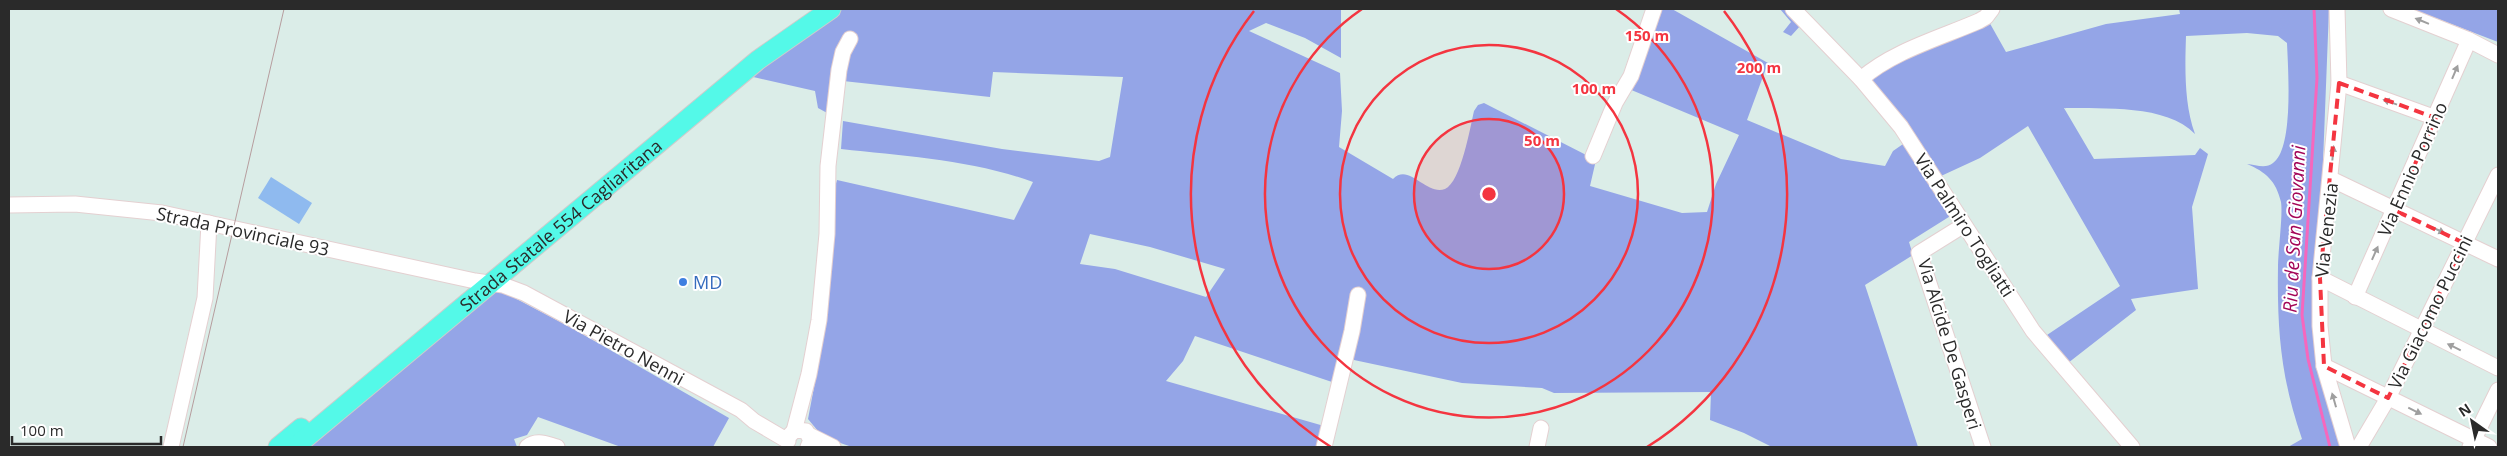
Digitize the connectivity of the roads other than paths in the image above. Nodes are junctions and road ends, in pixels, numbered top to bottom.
1 (809, 9) edge
2 (831, 9) edge
3 (1654, 9) edge
4 (1793, 9) edge
5 (1992, 9) edge
6 (2337, 9) edge
7 (2391, 9) edge
8 (850, 39) dead end
9 (2469, 40) junction
10 (2498, 55) edge
11 (1861, 79) junction
12 (2339, 83) junction
13 (2436, 118) junction
14 (1593, 156) dead end
15 (2498, 175) edge
16 (2331, 179) junction
17 (9, 205) edge
18 (2394, 210) junction
19 (209, 223) junction
20 (1956, 230) dead end
21 (2464, 243) junction
22 (2498, 259) edge
23 (2320, 278) junction
24 (483, 282) junction
25 (1358, 295) dead end
26 (2355, 297) junction
27 (2421, 331) junction
28 (2324, 366) junction
29 (2498, 368) edge
30 (2498, 390) edge
31 (2388, 398) junction
32 (1541, 428) dead end
33 (799, 438) edge
34 (2472, 444) edge
35 (171, 447) edge
36 (278, 447) edge
37 (295, 447) edge
38 (527, 447) edge
39 (557, 447) edge
40 (825, 447) edge
41 (832, 447) edge
42 (1324, 447) edge
43 (1537, 447) edge
44 (1983, 447) edge
45 (2132, 447) edge
46 (2348, 447) edge
47 (2359, 447) edge
48 (2488, 447) edge

1 - 24 main road, Strada Statale 554 Cagliaritana
2 - 24 main road, Strada Statale 554 Cagliaritana
3 - 14 street
4 - 11 street, Via Palmiro Togliatti
5 - 11 street
6 - 12 street, Via Venezia
9 -> 7 street
8 - 33 street
9 - 10 street
13 -> 9 street, Via Ennio Porrino
11 - 45 street, Via Palmiro Togliatti
13 -> 12 street
16 -> 12 street, Via Venezia
13 - 18 street, Via Ennio Porrino
15 - 21 street, Via Giacomo Puccini
16 - 18 street
16 - 23 street, Via Venezia
17 - 19 street, Strada Provinciale 93
18 -> 21 street
26 -> 18 street, Via Ennio Porrino
19 - 24 street, Strada Provinciale 93
19 - 35 street
20 - 44 street, Via Alcide De Gasperi
21 - 22 street
21 - 27 street, Via Giacomo Puccini
23 - 26 street
23 - 28 street, Via Venezia
24 - 33 street, Via Pietro Nenni
24 - 36 main road, Strada Statale 554 Cagliaritana
24 - 37 main road, Strada Statale 554 Cagliaritana
25 - 42 street
26 - 27 street
29 -> 27 street
27 - 31 street, Via Giacomo Puccini
28 - 31 street
46 -> 28 street, Via Venezia
30 - 34 street
31 -> 34 street
31 - 47 street, Via Giacomo Puccini
32 - 43 street
33 - 41 street, Via Pietro Nenni
34 - 48 street
38 - 39 street
40 - 41 street, Via Pietro Nenni

